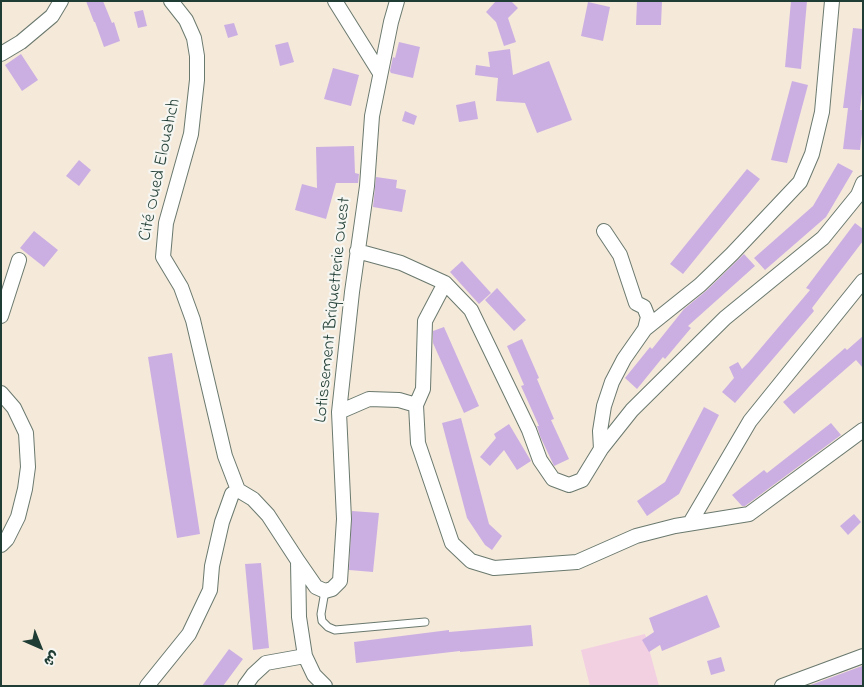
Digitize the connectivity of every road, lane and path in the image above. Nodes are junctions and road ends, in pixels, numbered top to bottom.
1 (61, 1) edge
2 (335, 1) edge
3 (397, 1) edge
4 (832, 1) edge
5 (171, 2) edge
6 (1, 54) edge
7 (380, 73) junction
8 (863, 183) edge
9 (604, 231) dead end
10 (357, 251) junction
11 (19, 260) dead end
12 (863, 281) edge
13 (444, 283) junction
14 (1, 316) edge
15 (645, 329) junction
16 (1, 393) edge
17 (416, 405) junction
18 (339, 412) junction
19 (863, 430) edge
20 (601, 449) junction
21 (238, 490) junction
22 (690, 523) junction
23 (1, 545) edge
24 (298, 560) junction
25 (324, 591) junction
26 (425, 622) dead end
27 (305, 656) junction
28 (863, 656) edge
29 (147, 686) edge
30 (245, 686) edge
31 (325, 686) edge
32 (782, 686) edge

1 - 6 street
2 - 7 street
3 - 7 street, Lotissement Briquetterie Ouest
4 - 15 street
5 - 21 street, Cité Oued Elouahch
7 - 10 street, Lotissement Briquetterie Ouest
8 - 20 street
9 - 15 street
10 - 13 street
10 - 18 street, Lotissement Briquetterie Ouest
11 - 14 street
12 - 22 street
13 - 17 street
13 - 20 street
15 - 20 street
16 - 23 street
17 - 18 street
17 - 22 street
18 - 25 street, Lotissement Briquetterie Ouest
19 - 22 street
21 - 24 street
21 - 29 street
24 - 25 street
24 - 27 street
25 - 26 lane
27 - 30 street
27 - 31 street
28 - 32 street

